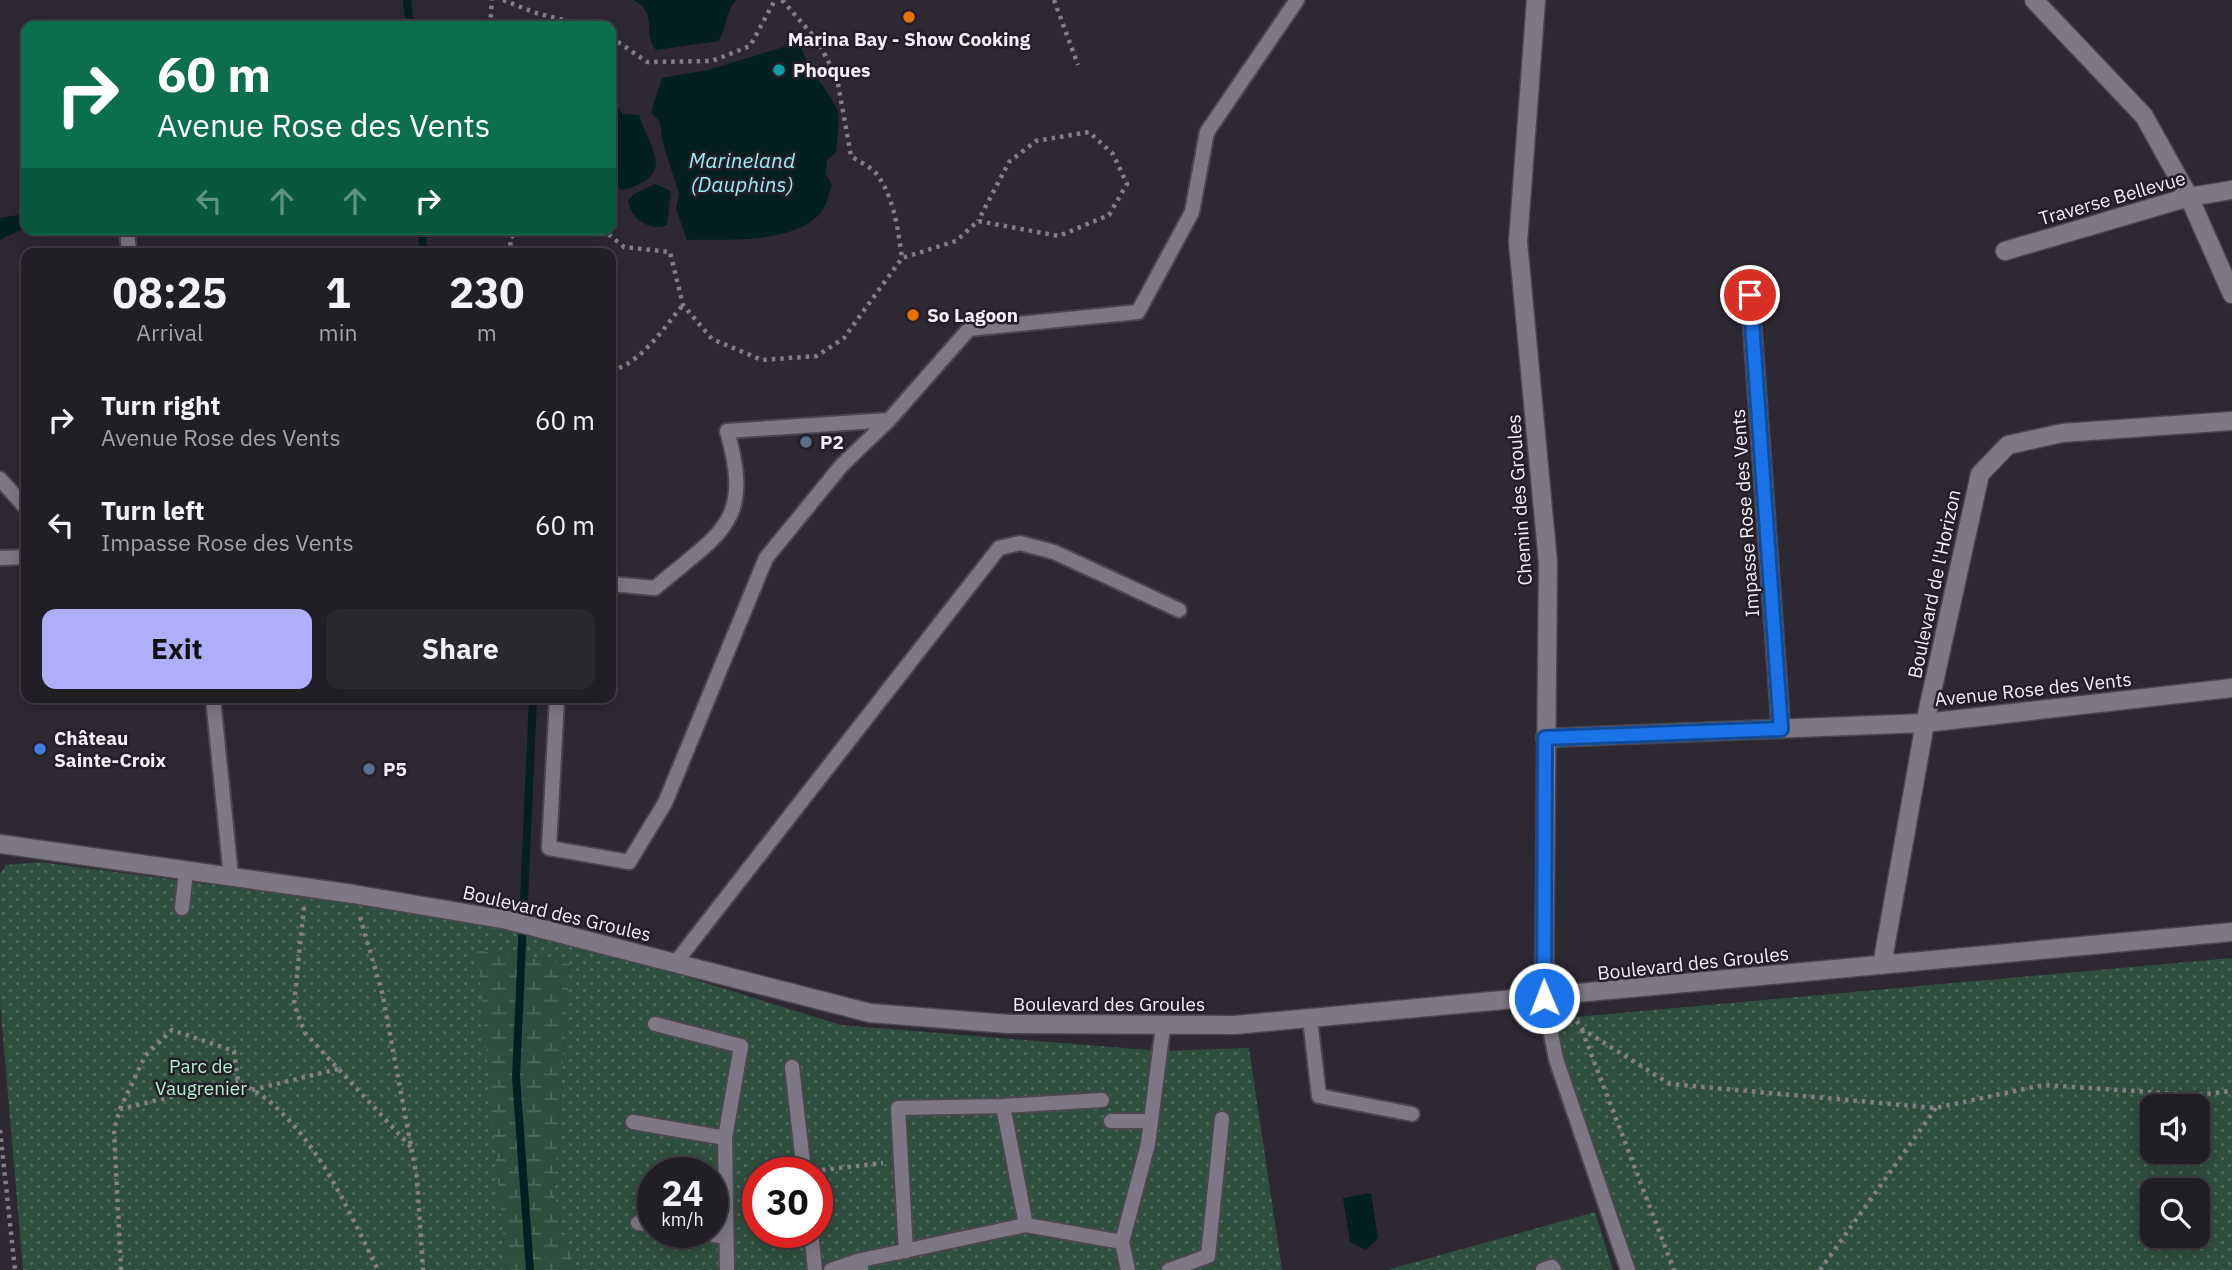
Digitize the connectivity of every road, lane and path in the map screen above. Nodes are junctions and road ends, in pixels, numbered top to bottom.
1 (492, 0) edge
2 (502, 0) edge
3 (775, 0) edge
4 (782, 0) edge
5 (1054, 0) edge
6 (1297, 0) edge
7 (1536, 0) edge
8 (2034, 0) edge
9 (490, 21) edge
10 (571, 21) edge
11 (616, 40) edge
12 (1078, 65) dead end
13 (2232, 190) edge
14 (2189, 197) junction
15 (978, 221) junction
16 (609, 235) edge
17 (2005, 251) dead end
18 (902, 258) junction
19 (2232, 294) edge
20 (1750, 295) dead end
21 (682, 306) junction
22 (616, 370) edge
23 (889, 420) junction
24 (2232, 421) edge
25 (0, 479) edge
26 (21, 502) edge
27 (21, 557) edge
28 (0, 558) edge
29 (616, 584) edge
30 (1179, 610) dead end
31 (2232, 688) edge
32 (214, 703) edge
33 (557, 703) edge
34 (1925, 723) junction
35 (1781, 729) junction
36 (1545, 738) junction
37 (0, 844) edge
38 (186, 871) junction
39 (231, 877) junction
40 (307, 888) junction
41 (353, 894) junction
42 (182, 908) dead end
43 (2232, 932) edge
44 (676, 962) junction
45 (1882, 965) junction
46 (1566, 997) junction
47 (1544, 998) junction
48 (1310, 1019) junction
49 (655, 1024) dead end
50 (1163, 1027) junction
51 (1582, 1029) junction
52 (792, 1067) dead end
53 (338, 1069) junction
54 (239, 1082) junction
55 (251, 1090) junction
56 (2232, 1091) edge
57 (1102, 1100) dead end
58 (1003, 1106) junction
59 (1936, 1108) junction
60 (120, 1109) junction
61 (1412, 1114) dead end
62 (1222, 1119) dead end
63 (1111, 1121) dead end
64 (1151, 1121) junction
65 (633, 1122) dead end
66 (0, 1130) edge
67 (725, 1138) junction
68 (411, 1147) junction
69 (725, 1157) edge
70 (802, 1157) edge
71 (901, 1161) junction
72 (839, 1168) dead end
73 (1026, 1226) junction
74 (1122, 1242) junction
75 (726, 1248) edge
76 (813, 1248) edge
77 (906, 1251) junction
78 (859, 1265) edge
79 (15, 1270) edge
80 (121, 1270) edge
81 (378, 1270) edge
82 (423, 1270) edge
83 (727, 1270) edge
84 (815, 1270) edge
85 (831, 1270) edge
86 (1128, 1270) edge
87 (1169, 1270) edge
88 (1543, 1270) edge
89 (1554, 1270) edge
90 (1628, 1270) edge
91 (1675, 1270) edge
92 (1819, 1270) edge

1 - 9 path
2 - 10 path
3 - 11 path
4 - 18 path
5 - 12 path
6 - 23 lane
7 - 36 street, Chemin des Groules
8 - 14 street
13 - 14 street, Traverse Bellevue
14 - 17 street, Traverse Bellevue
14 - 19 street
15 - 15 path
15 - 18 path
16 - 21 path
18 - 21 path
20 - 35 street, Impasse Rose des Vents
21 - 22 path
23 - 29 lane
23 - 33 lane
24 - 34 street, Boulevard de l'Horizon
25 - 26 lane
27 - 28 lane
30 - 44 lane
31 - 34 street, Avenue Rose des Vents
32 - 39 lane
34 - 35 street, Avenue Rose des Vents
34 - 45 street, Boulevard de l'Horizon
35 - 36 street, Avenue Rose des Vents
36 - 47 street, Chemin des Groules
37 - 38 street, Boulevard des Groules
38 - 39 street, Boulevard des Groules
38 - 42 lane
39 - 40 street, Boulevard des Groules
40 - 41 street, Boulevard des Groules
40 - 53 path
41 - 44 street, Boulevard des Groules
41 - 68 path
43 - 45 street, Boulevard des Groules
44 - 50 street, Boulevard des Groules
45 - 46 street, Boulevard des Groules
46 - 47 street, Boulevard des Groules
46 - 51 path
47 - 48 street, Boulevard des Groules
47 - 90 lane
48 - 50 street, Boulevard des Groules
48 - 61 lane
49 - 67 lane
50 - 64 lane
51 - 59 path
51 - 91 path
52 - 70 lane
53 - 55 path
53 - 68 path
54 - 55 path
54 - 60 path
54 - 60 path
55 - 81 path
56 - 59 path
57 - 58 lane
58 - 71 lane
58 - 73 lane
59 - 92 path
60 - 80 path
62 - 87 lane
63 - 64 lane
64 - 74 lane
65 - 67 lane
66 - 79 path
67 - 69 lane
68 - 82 path
71 - 72 path
71 - 77 lane
73 - 74 lane
73 - 77 lane
74 - 86 lane
75 - 83 lane
76 - 84 lane
77 - 78 lane
78 - 85 lane
88 - 89 lane

